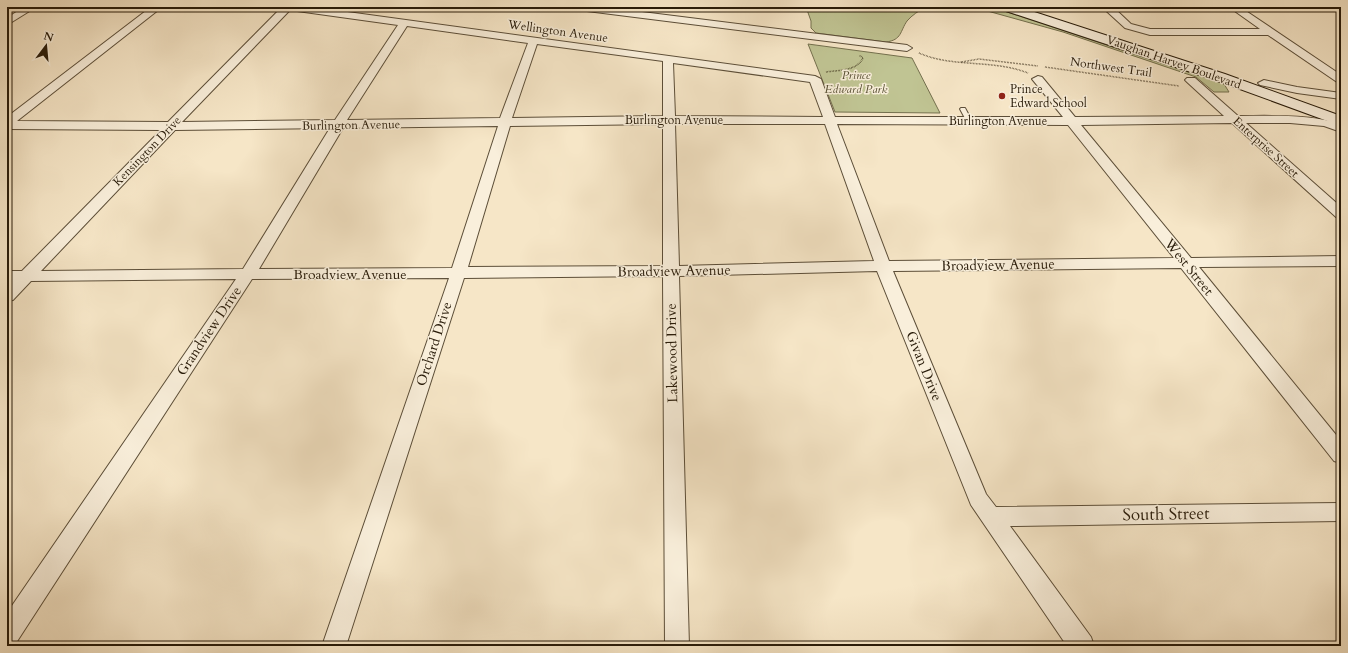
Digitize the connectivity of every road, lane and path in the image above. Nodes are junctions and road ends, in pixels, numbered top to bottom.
1 (31, 7) edge
2 (157, 7) edge
3 (288, 7) edge
4 (579, 7) edge
5 (1006, 7) edge
6 (1032, 7) edge
7 (1107, 7) edge
8 (1234, 7) edge
9 (7, 22) edge
10 (404, 23) junction
11 (1270, 32) junction
12 (843, 40) junction
13 (533, 42) junction
14 (907, 48) dead end
15 (922, 55) dead end
16 (668, 60) junction
17 (962, 62) junction
18 (815, 79) junction
19 (1038, 79) joint
20 (1191, 80) dead end
21 (1341, 80) edge
22 (1264, 82) junction
23 (1203, 90) junction
24 (1341, 96) edge
25 (1341, 101) edge
26 (1325, 103) junction
27 (1304, 107) junction
28 (962, 109) dead end
29 (1341, 109) edge
30 (1235, 119) junction
31 (669, 120) junction
32 (830, 120) junction
33 (969, 121) junction
34 (1071, 121) junction
35 (1341, 121) edge
36 (505, 122) junction
37 (7, 124) edge
38 (338, 125) junction
39 (171, 126) junction
40 (1341, 128) edge
41 (1341, 214) edge
42 (1341, 261) edge
43 (1186, 263) junction
44 (883, 266) junction
45 (671, 271) junction
46 (458, 273) junction
47 (248, 274) junction
48 (7, 276) edge
49 (26, 276) junction
50 (7, 296) edge
51 (1341, 455) edge
52 (1341, 512) edge
53 (991, 517) junction
54 (7, 634) edge
55 (334, 646) edge
56 (677, 646) edge
57 (1082, 646) edge

1 - 9 street
2 - 37 street
3 - 10 street, Wellington Avenue
3 - 39 street, Kensington Drive
4 - 12 street
5 - 27 main road, Vaughan Harvey Boulevard
6 - 22 main road, Vaughan Harvey Boulevard
7 - 11 street
8 - 11 street
10 - 13 street, Wellington Avenue
10 - 38 street, Grandview Drive
11 - 21 street
12 - 14 street
12 - 18 path
13 - 16 street, Wellington Avenue
13 - 36 street, Orchard Drive
15 - 17 path
16 - 18 street, Wellington Avenue
16 - 31 street, Lakewood Drive
17 - 19 path
17 - 23 path, Northwest Trail
18 - 32 street, Givan Drive
19 - 34 street, West Street
20 - 23 street, Enterprise Street
22 - 24 street
22 - 26 main road, Vaughan Harvey Boulevard
23 - 30 street, Enterprise Street
25 - 26 street
26 - 27 street
26 - 29 main road, Vaughan Harvey Boulevard
27 - 35 main road, Vaughan Harvey Boulevard
28 - 33 lane
30 - 34 street, Burlington Avenue
30 - 40 street, Burlington Avenue
30 - 41 street, Enterprise Street
31 - 32 street, Burlington Avenue
31 - 36 street, Burlington Avenue
31 - 45 street, Lakewood Drive
32 - 33 street, Burlington Avenue
32 - 44 street, Givan Drive
33 - 34 street, Burlington Avenue
34 - 43 street, West Street
36 - 38 street, Burlington Avenue
36 - 46 street, Orchard Drive
37 - 39 street, Burlington Avenue
38 - 39 street, Burlington Avenue
38 - 47 street, Grandview Drive
39 - 49 street, Kensington Drive
42 - 43 street, Broadview Avenue
43 - 44 street, Broadview Avenue
43 - 51 street, West Street
44 - 45 street, Broadview Avenue
44 - 53 street, Givan Drive
45 - 46 street, Broadview Avenue
45 - 56 street, Lakewood Drive
46 - 47 street, Broadview Avenue
46 - 55 street, Orchard Drive
47 - 49 street, Broadview Avenue
47 - 54 street, Grandview Drive
48 - 49 street, Broadview Avenue
49 - 50 street, Kensington Drive
52 - 53 street, South Street
53 - 57 street, Givan Drive

